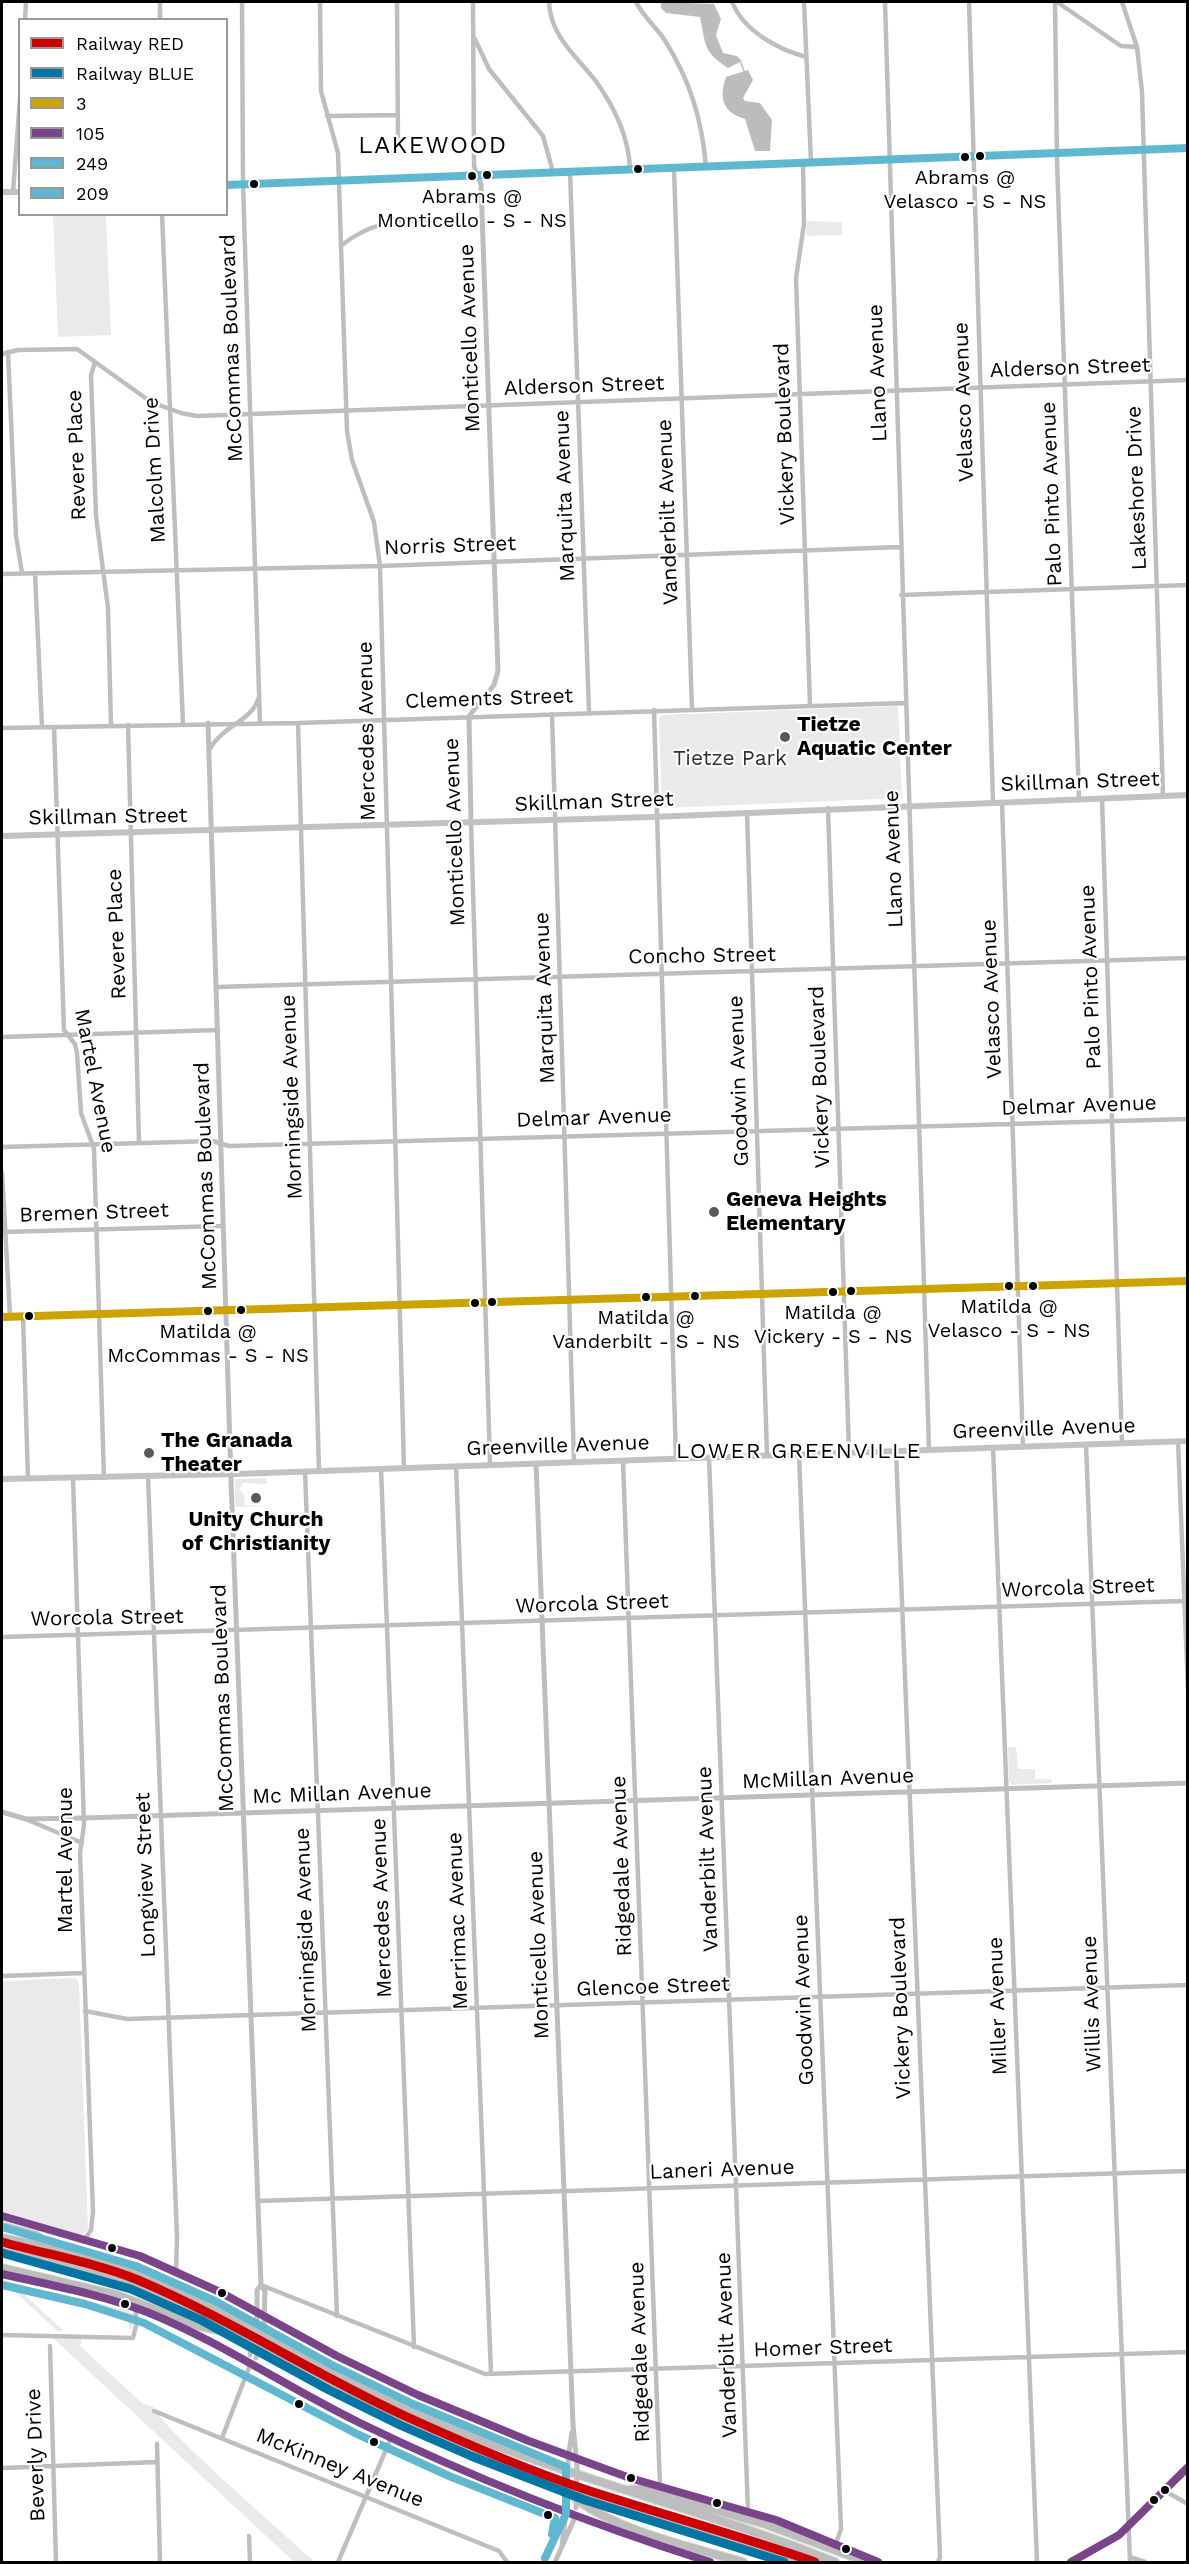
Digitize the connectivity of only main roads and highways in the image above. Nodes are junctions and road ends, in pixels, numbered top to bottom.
1 (1188, 148) edge
2 (228, 185) edge
3 (2, 192) edge
4 (16, 192) edge
5 (1188, 795) edge
6 (2, 836) edge
7 (1188, 1441) edge
8 (2, 1479) edge
9 (2, 2217) edge
10 (2, 2226) edge
11 (2, 2238) edge
12 (57, 2248) junction
13 (2, 2252) edge
14 (2, 2268) edge
15 (2, 2274) edge
16 (231, 2333) junction
17 (565, 2488) junction
18 (624, 2491) junction
19 (710, 2562) edge
20 (743, 2562) edge
21 (798, 2562) edge
22 (836, 2562) edge
23 (867, 2562) edge
24 (878, 2562) edge

1 - 2 main road
3 - 4 main road
5 - 6 main road, Skillman Street
7 - 8 main road, Greenville Avenue
9 - 24 main road
10 - 12 highway
11 - 12 highway
12 - 18 highway
13 - 16 highway
14 - 16 highway
15 - 19 main road
16 - 17 highway
17 - 20 highway
17 - 21 highway
18 - 22 highway
18 - 23 highway

